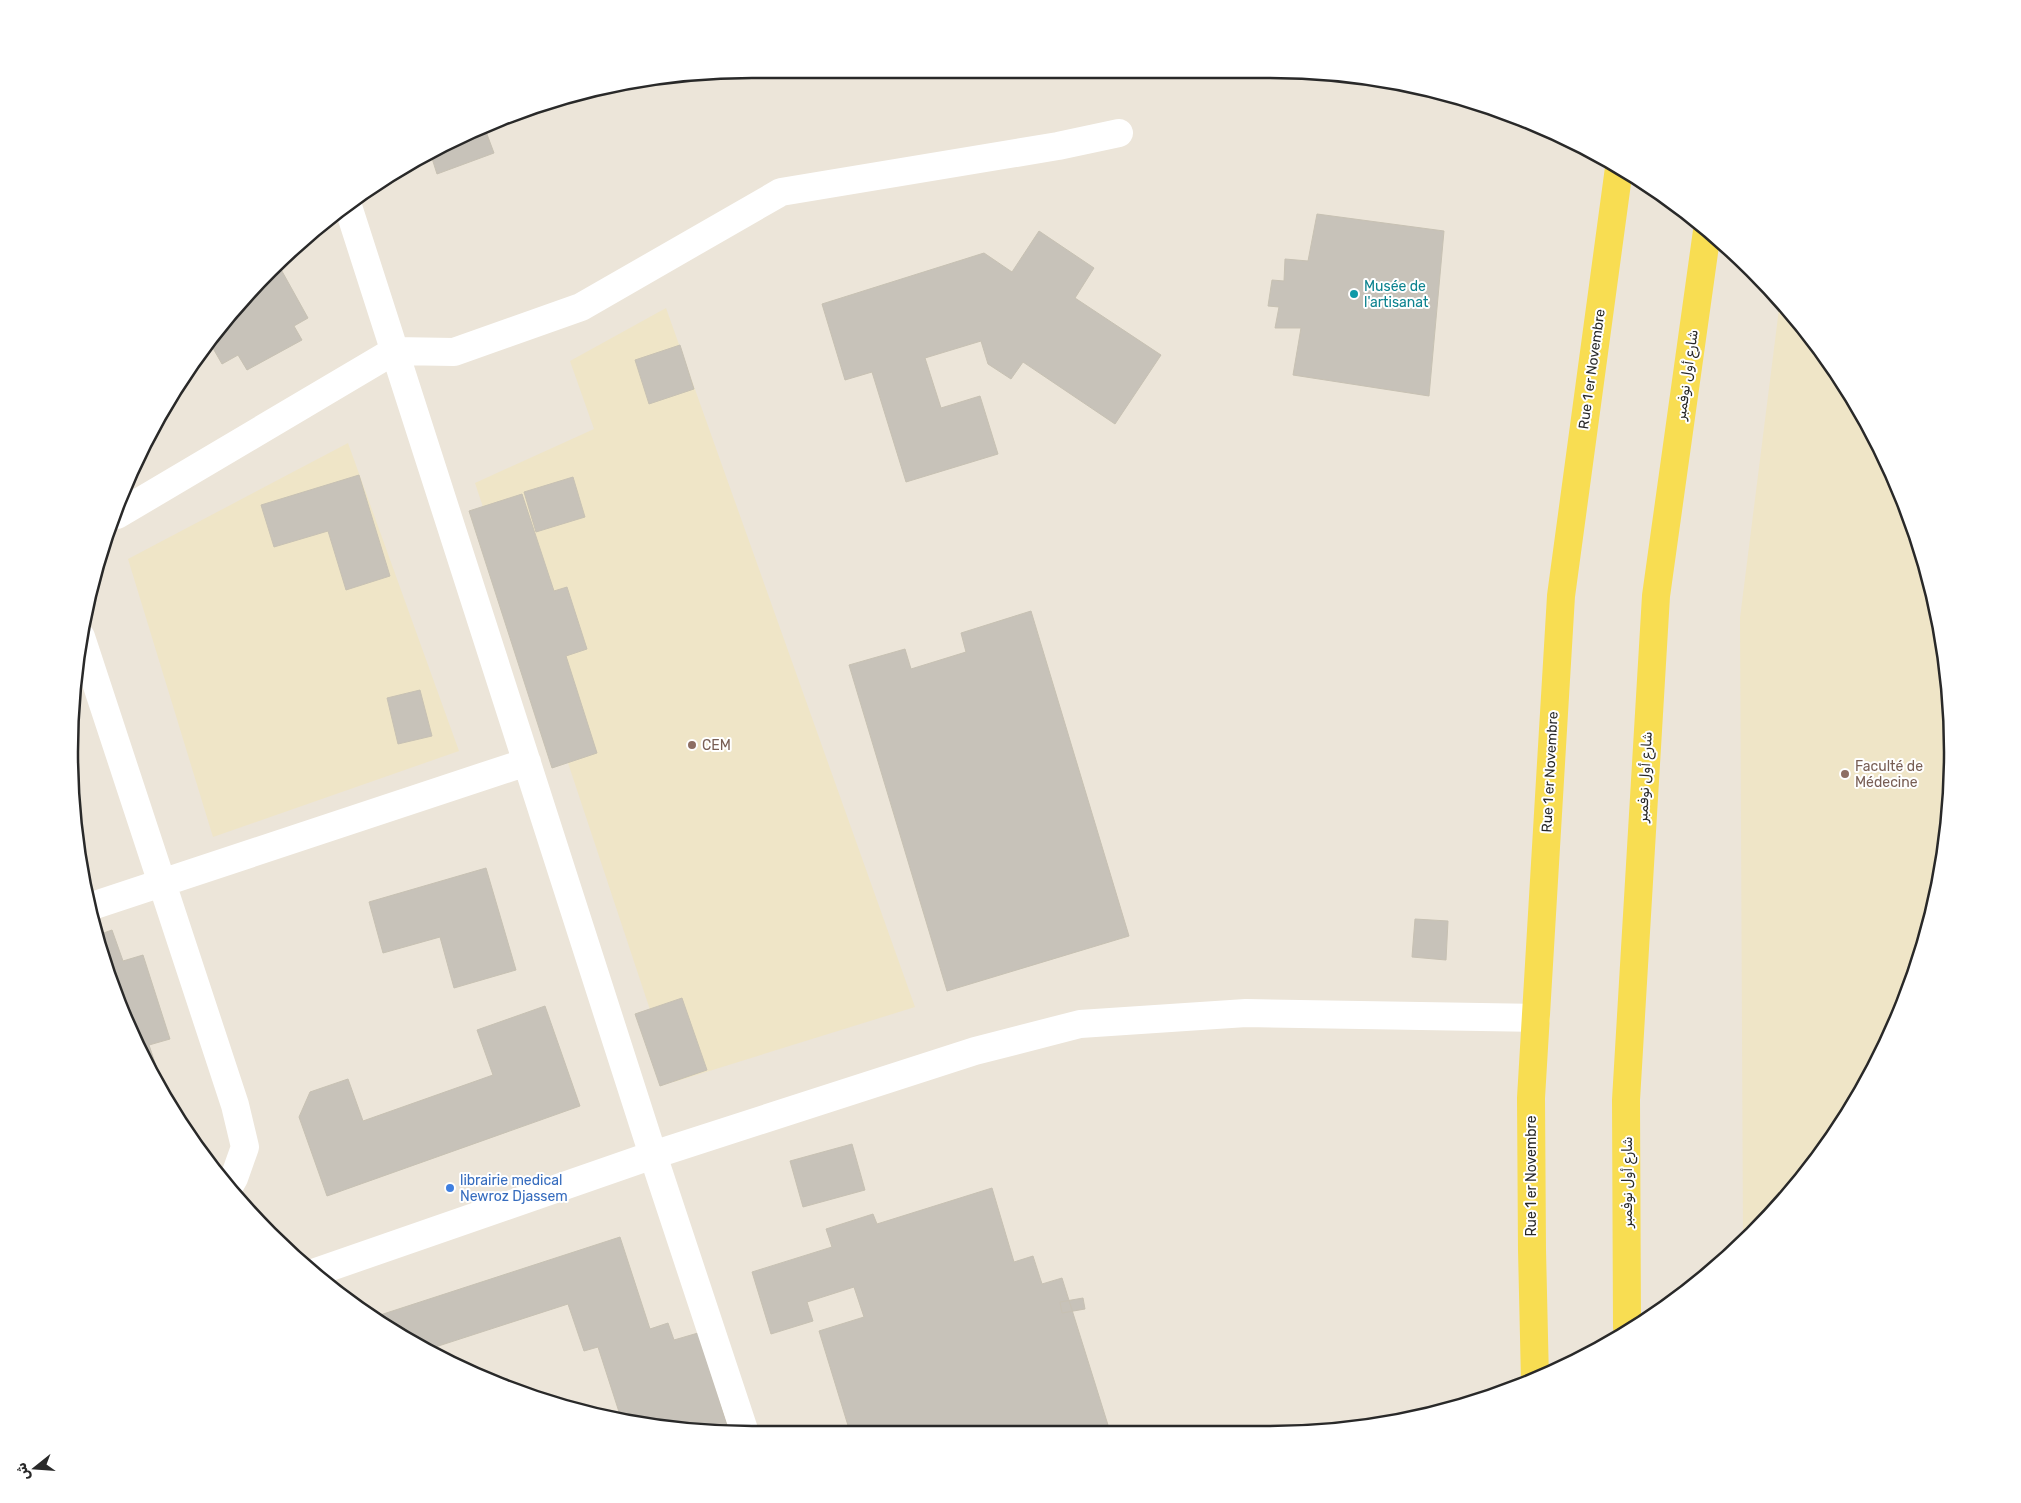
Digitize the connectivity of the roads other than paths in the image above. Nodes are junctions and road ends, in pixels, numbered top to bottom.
1 (1119, 133) dead end
2 (1618, 175) edge
3 (349, 211) edge
4 (1706, 238) edge
5 (394, 351) junction
6 (122, 512) edge
7 (85, 650) edge
8 (527, 762) junction
9 (162, 884) junction
10 (95, 905) edge
11 (1536, 1018) junction
12 (653, 1155) junction
13 (232, 1181) edge
14 (322, 1270) edge
15 (1627, 1322) edge
16 (1535, 1371) edge
17 (742, 1426) edge

1 - 5 street
2 - 11 main road, Rue 1 er Novembre
3 - 5 street
4 - 15 main road, شارع أول نوفمبر
5 - 6 street
5 - 8 street
7 - 9 street
8 - 9 street
8 - 12 street
9 - 10 street
9 - 13 street
11 - 12 street
11 - 16 main road, Rue 1 er Novembre
12 - 14 street
12 - 17 street

